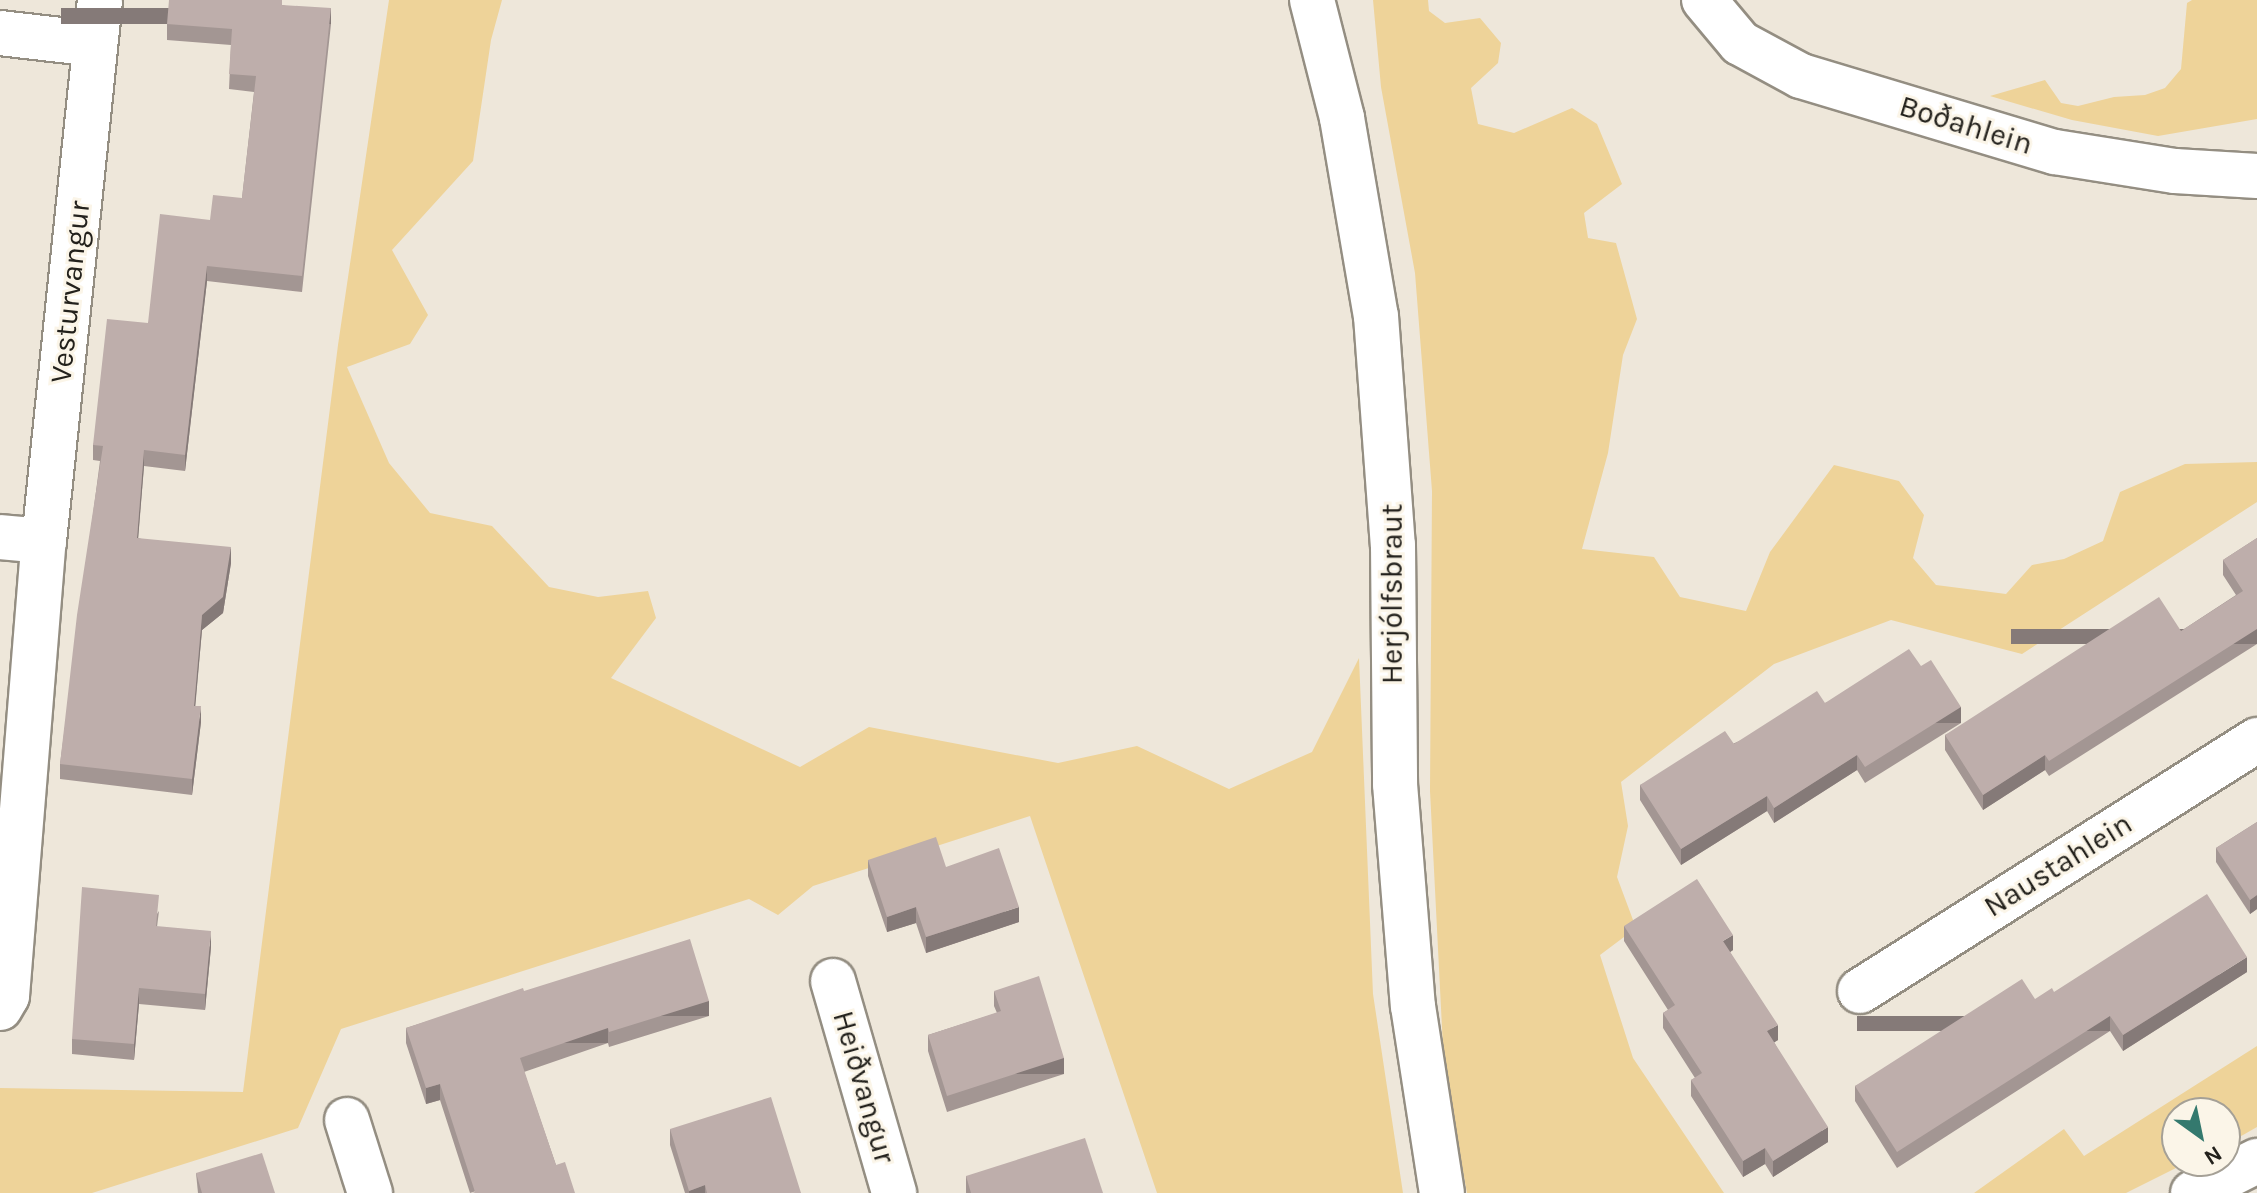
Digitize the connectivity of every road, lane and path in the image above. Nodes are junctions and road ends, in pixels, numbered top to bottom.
1 (100, 0) edge
2 (1312, 0) edge
3 (1704, 0) edge
4 (0, 33) edge
5 (95, 44) junction
6 (2257, 176) edge
7 (0, 537) edge
8 (44, 541) junction
9 (2257, 740) edge
10 (833, 981) dead end
11 (1860, 991) dead end
12 (0, 1008) edge
13 (347, 1120) dead end
14 (2257, 1161) edge
15 (370, 1193) edge
16 (894, 1193) edge
17 (1442, 1193) edge
18 (2193, 1193) edge

1 - 5 street, Vesturvangur
2 - 17 street, Herjólfsbraut
3 - 6 street, Boðahlein
4 - 5 street
5 - 8 street, Vesturvangur
7 - 8 street
8 - 12 street, Vesturvangur
9 - 11 street, Naustahlein
10 - 16 street, Heiðvangur
13 - 15 street
14 - 18 street

